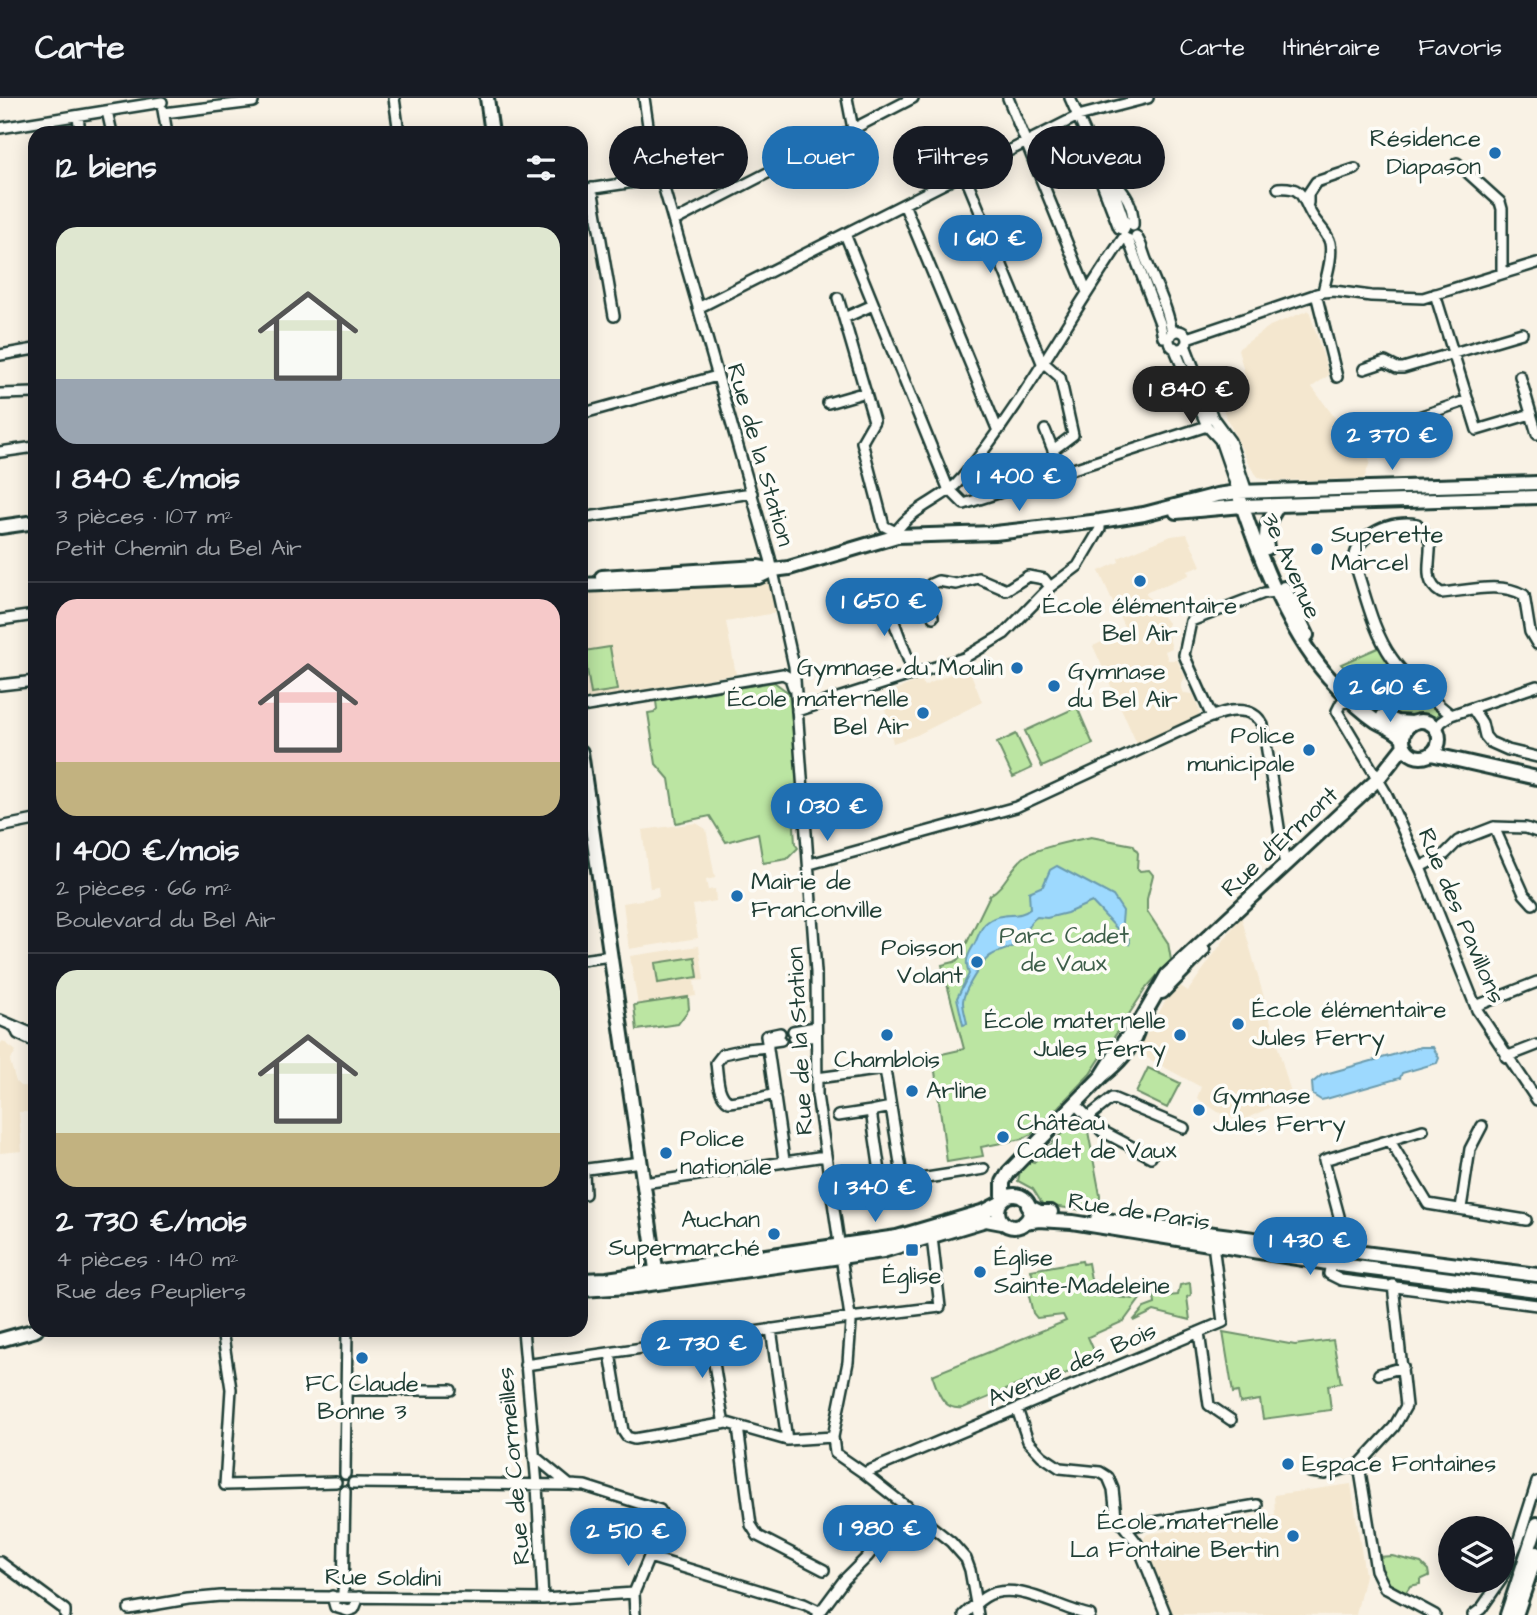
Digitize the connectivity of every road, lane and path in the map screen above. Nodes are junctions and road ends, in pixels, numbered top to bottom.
1 (394, 98) edge
2 (487, 98) edge
3 (644, 98) edge
4 (847, 98) edge
5 (913, 98) edge
6 (1008, 98) edge
7 (1070, 98) edge
8 (1148, 98) edge
9 (161, 100) edge
10 (253, 102) dead end
11 (107, 111) junction
12 (164, 113) junction
13 (78, 116) junction
14 (1078, 116) junction
15 (79, 126) edge
16 (110, 126) edge
17 (166, 126) edge
18 (398, 126) edge
19 (491, 126) edge
20 (648, 126) edge
21 (852, 126) edge
22 (859, 126) edge
23 (1083, 126) edge
24 (0, 128) edge
25 (1026, 142) junction
26 (1013, 148) edge
27 (1457, 163) dead end
28 (1355, 169) dead end
29 (762, 176) edge
30 (609, 186) edge
31 (592, 188) junction
32 (1278, 188) dead end
33 (588, 189) edge
34 (664, 189) edge
35 (933, 189) edge
36 (971, 189) edge
37 (1104, 189) edge
38 (1123, 189) edge
39 (904, 204) junction
40 (1308, 205) junction
41 (674, 221) junction
42 (1129, 233) junction
43 (845, 234) junction
44 (1537, 263) edge
45 (1502, 272) junction
46 (1087, 292) junction
47 (1319, 293) junction
48 (1435, 294) junction
49 (838, 298) dead end
50 (873, 305) junction
51 (698, 308) junction
52 (614, 316) dead end
53 (844, 318) junction
54 (1522, 333) dead end
55 (1178, 337) junction
56 (1174, 347) junction
57 (28, 350) edge
58 (1454, 353) junction
59 (0, 355) edge
60 (1043, 364) junction
61 (1364, 369) dead end
62 (717, 376) junction
63 (1520, 376) dead end
64 (1337, 377) dead end
65 (866, 392) junction
66 (28, 393) edge
67 (0, 394) edge
68 (1468, 400) junction
69 (828, 403) dead end
70 (588, 412) edge
71 (1531, 414) junction
72 (1397, 418) dead end
73 (1207, 426) junction
74 (998, 430) junction
75 (1045, 430) dead end
76 (1537, 434) edge
77 (28, 448) edge
78 (1053, 450) junction
79 (0, 452) edge
80 (1061, 473) junction
81 (1537, 483) edge
82 (948, 488) junction
83 (1242, 492) junction
84 (752, 493) junction
85 (1537, 497) edge
86 (1246, 506) junction
87 (1278, 506) junction
88 (1144, 514) junction
89 (588, 517) edge
90 (1100, 521) junction
91 (28, 523) edge
92 (0, 527) edge
93 (896, 534) junction
94 (1267, 548) junction
95 (773, 570) junction
96 (588, 578) edge
97 (588, 585) edge
98 (1050, 587) junction
99 (884, 592) dead end
100 (1277, 593) junction
101 (28, 616) edge
102 (933, 617) dead end
103 (0, 620) edge
104 (1537, 644) edge
105 (790, 657) junction
106 (783, 674) junction
107 (914, 675) junction
108 (1537, 676) edge
109 (28, 682) edge
110 (0, 685) edge
111 (1536, 687) edge
112 (795, 696) junction
113 (1352, 701) junction
114 (588, 706) edge
115 (1472, 708) junction
116 (797, 711) junction
117 (1451, 715) junction
118 (1212, 717) junction
119 (1413, 723) junction
120 (1438, 735) junction
121 (1404, 742) junction
122 (1424, 755) junction
123 (1537, 757) edge
124 (1537, 775) edge
125 (1378, 779) junction
126 (588, 800) edge
127 (28, 821) edge
128 (0, 827) edge
129 (1494, 827) junction
130 (1537, 832) edge
131 (810, 864) junction
132 (1285, 866) junction
133 (1420, 867) junction
134 (1533, 904) dead end
135 (611, 956) junction
136 (588, 959) edge
137 (1537, 982) edge
138 (1476, 1006) junction
139 (0, 1020) edge
140 (816, 1031) junction
141 (28, 1035) edge
142 (793, 1035) dead end
143 (780, 1037) dead end
144 (767, 1045) junction
145 (1537, 1045) edge
146 (1506, 1056) junction
147 (817, 1078) junction
148 (775, 1094) junction
149 (1537, 1100) edge
150 (1075, 1104) junction
151 (891, 1107) junction
152 (871, 1111) junction
153 (838, 1116) dead end
154 (1087, 1118) junction
155 (1482, 1126) dead end
156 (1184, 1128) dead end
157 (1423, 1130) dead end
158 (1390, 1141) junction
159 (825, 1156) junction
160 (1151, 1157) dead end
161 (785, 1160) junction
162 (641, 1162) junction
163 (1016, 1164) junction
164 (984, 1169) dead end
165 (588, 1170) edge
166 (903, 1182) junction
167 (644, 1183) junction
168 (1019, 1196) junction
169 (1001, 1202) junction
170 (1028, 1206) junction
171 (1461, 1208) junction
172 (1526, 1220) dead end
173 (1026, 1222) junction
174 (1002, 1223) junction
175 (932, 1237) junction
176 (1213, 1244) junction
177 (840, 1251) junction
178 (1331, 1255) junction
179 (1537, 1275) edge
180 (657, 1277) junction
181 (588, 1280) edge
182 (1392, 1285) junction
183 (588, 1290) edge
184 (1537, 1290) edge
185 (1537, 1305) edge
186 (850, 1318) junction
187 (771, 1329) junction
188 (28, 1332) edge
189 (1199, 1332) junction
190 (223, 1337) edge
191 (347, 1337) edge
192 (523, 1337) edge
193 (710, 1338) junction
194 (6, 1339) edge
195 (0, 1345) edge
196 (610, 1353) junction
197 (525, 1365) junction
198 (1403, 1367) junction
199 (1379, 1374) dead end
200 (346, 1390) junction
201 (451, 1390) dead end
202 (1017, 1409) junction
203 (1231, 1420) dead end
204 (722, 1424) junction
205 (738, 1427) junction
206 (833, 1437) junction
207 (787, 1440) junction
208 (534, 1456) junction
209 (1359, 1465) junction
210 (1310, 1472) dead end
211 (864, 1473) junction
212 (345, 1474) junction
213 (336, 1482) junction
214 (1537, 1482) edge
215 (353, 1483) junction
216 (537, 1485) junction
217 (570, 1485) junction
218 (345, 1491) junction
219 (1256, 1505) dead end
220 (907, 1506) junction
221 (1537, 1524) edge
222 (1125, 1527) junction
223 (1534, 1541) edge
224 (1515, 1549) edge
225 (1537, 1553) edge
226 (649, 1557) junction
227 (0, 1562) edge
228 (824, 1570) dead end
229 (634, 1593) junction
230 (1492, 1593) edge
231 (332, 1596) junction
232 (343, 1596) junction
233 (359, 1597) junction
234 (544, 1600) junction
235 (129, 1609) dead end
236 (976, 1610) edge
237 (332, 1611) edge
238 (356, 1612) edge
239 (819, 1613) edge
240 (65, 1615) edge
241 (635, 1615) edge
242 (964, 1615) edge
243 (1090, 1615) edge
244 (1166, 1615) edge
245 (1434, 1615) edge
246 (1473, 1615) edge
247 (1507, 1615) edge
248 (1516, 1615) edge

1 - 18 street
2 - 19 main road
3 - 20 street, Rue de la Station
4 - 21 street
5 - 22 street
6 - 25 street
7 - 14 street
8 - 14 street
9 - 11 street
9 - 12 street
10 - 12 street
11 - 13 street
11 - 16 street
12 - 17 street
13 - 15 street
13 - 24 street
14 - 23 street
14 - 25 street
25 - 26 street
25 - 46 street
27 - 45 street
28 - 40 street
29 - 41 street
30 - 31 street
31 - 33 street
31 - 52 street
32 - 40 street
34 - 41 street, Rue de la Station
35 - 39 street
36 - 60 street
37 - 42 street
38 - 42 street
39 - 43 street
39 - 74 street
40 - 47 street
41 - 51 street, Rue de la Station
42 - 46 street
42 - 55 street
42 - 55 street
43 - 50 street
43 - 51 street
44 - 45 street
45 - 48 street
46 - 60 street
47 - 48 street
47 - 55 street
47 - 64 street
48 - 58 street
49 - 53 street
50 - 53 street
50 - 82 street
51 - 62 street, Rue de la Station
53 - 65 street
54 - 58 street
55 - 56 street
55 - 56 street
55 - 83 street
56 - 73 street
57 - 59 street
58 - 61 street
58 - 68 street
60 - 74 street
60 - 78 street
62 - 70 street
62 - 84 street, Rue de la Station
63 - 71 street
65 - 69 street
65 - 93 street
66 - 67 street
68 - 71 street
68 - 72 street
71 - 76 street
73 - 80 street
73 - 83 street
74 - 82 street
75 - 78 street
77 - 79 street
78 - 80 street
80 - 82 street
81 - 83 main road
82 - 93 street
83 - 86 main road, 3e Avenue
83 - 88 main road
84 - 89 street
84 - 95 street, Rue de la Station
85 - 87 main road
86 - 87 main road
86 - 88 main road
86 - 94 main road, 3e Avenue
86 - 100 main road, 3e Avenue
87 - 94 main road
88 - 90 main road
90 - 93 main road
90 - 98 street
91 - 92 main road
93 - 95 main road
94 - 119 main road, 3e Avenue
95 - 96 main road
95 - 97 main road
95 - 105 street, Rue de la Station
98 - 102 street
98 - 107 street
99 - 107 street
100 - 113 main road, 3e Avenue
100 - 118 street
101 - 103 street
104 - 117 street
105 - 106 street
105 - 112 street, Rue de la Station
106 - 112 street
106 - 114 street
107 - 116 street
108 - 111 street
109 - 110 street
111 - 115 street
112 - 116 street, Rue de la Station
113 - 121 main road, 3e Avenue
113 - 125 street, Rue des Pavillons
115 - 117 street
115 - 123 street
116 - 131 street, Rue de la Station
117 - 120 street
118 - 131 street
118 - 132 street
119 - 120 main road
119 - 121 main road
120 - 122 main road
120 - 124 main road
121 - 122 main road
121 - 125 main road, Rue d'Ermont
122 - 124 main road
122 - 125 main road, Rue d'Ermont
125 - 132 main road, Rue d'Ermont
125 - 133 street, Rue des Pavillons
126 - 135 main road
127 - 128 street
129 - 130 street
129 - 133 street
129 - 134 street
131 - 140 street, Rue de la Station
132 - 150 main road, Rue d'Ermont
133 - 138 street, Rue des Pavillons
135 - 136 street
135 - 162 main road
137 - 138 street
138 - 146 street, Rue des Pavillons
139 - 141 street
140 - 142 street
140 - 147 street, Rue de la Station
143 - 144 street
144 - 148 street
144 - 148 street
145 - 146 street
146 - 149 street, Rue des Pavillons
147 - 151 street
147 - 159 street, Rue de la Station
148 - 161 street
150 - 154 street
150 - 163 main road, Rue d'Ermont
151 - 152 street
151 - 166 street
152 - 153 street
152 - 166 street
154 - 156 street
154 - 160 street
155 - 171 street
157 - 158 street
158 - 171 street
158 - 178 street
159 - 161 street
159 - 177 street, Rue de la Station
161 - 167 street
162 - 165 street
162 - 167 main road
163 - 168 main road
163 - 169 main road, Rue d'Ermont
164 - 166 street
167 - 180 main road
168 - 169 main road
168 - 170 main road
169 - 174 main road
169 - 177 main road
170 - 173 main road
170 - 178 main road, Rue de Paris
171 - 172 street
173 - 174 main road
173 - 176 main road, Rue de Paris
174 - 175 main road
175 - 177 main road
175 - 186 street
176 - 178 main road, Rue de Paris
176 - 189 street, Avenue des Bois
177 - 180 main road
177 - 186 street, Rue de la Station
178 - 179 main road, Rue de Paris
178 - 182 street
178 - 184 main road, Rue de Paris
180 - 181 main road
180 - 183 main road
182 - 185 street
182 - 198 street
186 - 187 street
186 - 206 street, Rue de la Station
187 - 193 street
187 - 207 street
188 - 194 main road
189 - 202 street, Avenue des Bois
189 - 203 street
190 - 213 street
191 - 200 street
192 - 197 street, Rue de Cormeilles
193 - 196 street
193 - 204 street
194 - 195 main road
196 - 197 street
196 - 204 street
197 - 208 street, Rue de Cormeilles
198 - 199 street
198 - 209 street
200 - 201 street
200 - 212 street
202 - 211 street, Avenue des Bois
202 - 222 street
204 - 205 street
205 - 207 street
205 - 228 street
206 - 207 street
206 - 211 street
208 - 216 street, Rue de Cormeilles
208 - 217 street
209 - 210 street
209 - 245 street
211 - 220 street
212 - 213 street
212 - 215 street
213 - 218 street
214 - 224 street
215 - 216 street
215 - 218 street
216 - 217 street
216 - 234 street, Rue de Cormeilles
217 - 226 street
218 - 232 street
219 - 222 street
220 - 236 street
220 - 239 street
221 - 223 main road
222 - 244 street
223 - 247 main road
225 - 248 main road
226 - 229 street
226 - 239 street
227 - 240 street
229 - 234 street, Rue Soldini
229 - 241 street
230 - 246 street
231 - 232 street, Rue Soldini
231 - 235 street, Rue Soldini
231 - 237 street
232 - 233 street, Rue Soldini
233 - 234 street, Rue Soldini
233 - 238 street
236 - 242 street
236 - 243 street
237 - 238 street

